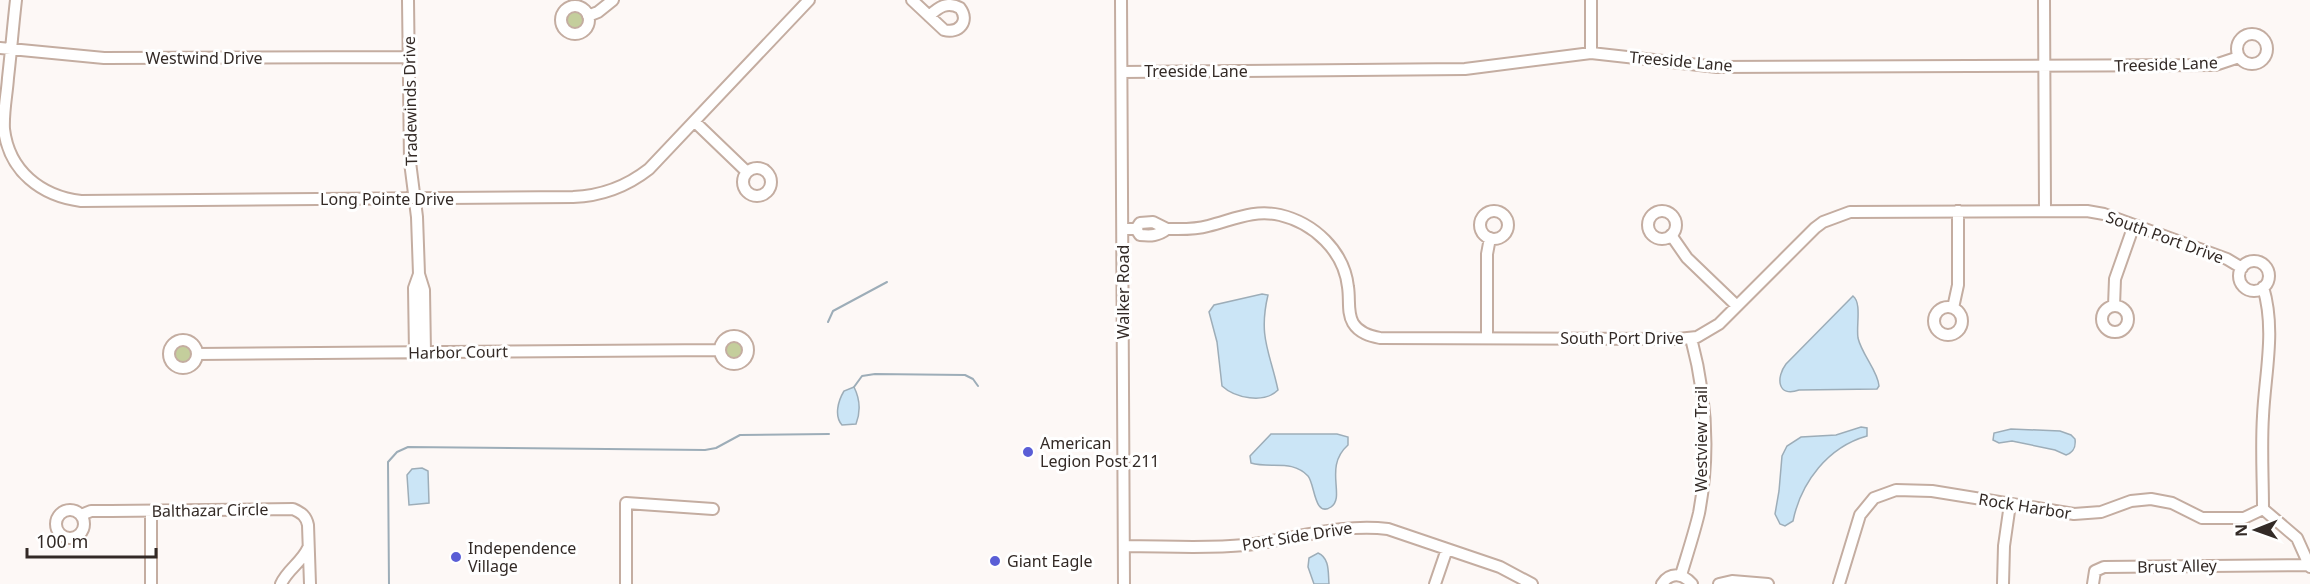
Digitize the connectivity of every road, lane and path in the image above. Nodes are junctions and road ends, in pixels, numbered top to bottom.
1 (16, 0) edge
2 (408, 0) edge
3 (614, 0) edge
4 (810, 0) edge
5 (912, 0) edge
6 (1121, 0) edge
7 (1591, 0) edge
8 (2044, 0) edge
9 (588, 16) dead end
10 (929, 16) dead end
11 (6, 48) edge
12 (1591, 53) junction
13 (409, 57) junction
14 (2239, 57) dead end
15 (2044, 66) junction
16 (1122, 72) junction
17 (695, 122) junction
18 (747, 172) dead end
19 (415, 199) junction
20 (2045, 210) junction
21 (1958, 211) junction
22 (2134, 225) junction
23 (1123, 229) junction
24 (1671, 235) dead end
25 (1490, 238) dead end
26 (2241, 268) junction
27 (2263, 287) junction
28 (1737, 306) junction
29 (2114, 306) dead end
30 (1953, 308) dead end
31 (1487, 338) junction
32 (1691, 338) junction
33 (720, 350) dead end
34 (420, 353) junction
35 (197, 354) dead end
36 (2010, 504) junction
37 (2262, 508) junction
38 (713, 509) dead end
39 (151, 511) junction
40 (81, 515) dead end
41 (1125, 546) junction
42 (308, 548) junction
43 (1447, 549) junction
44 (2310, 566) edge
45 (1680, 575) junction
46 (151, 584) edge
47 (281, 584) edge
48 (310, 584) edge
49 (626, 584) edge
50 (1125, 584) edge
51 (1435, 584) edge
52 (1532, 584) edge
53 (1662, 584) edge
54 (1692, 584) edge
55 (1719, 584) edge
56 (1768, 584) edge
57 (1839, 584) edge
58 (2003, 584) edge
59 (2093, 584) edge

1 - 11 street, Long Pointe Drive
2 - 13 street, Tradewinds Drive
3 - 9 street
4 - 17 street, Long Pointe Drive
5 - 10 street
6 - 16 street, Walker Road
7 - 12 street
8 - 15 street
11 - 13 street, Westwind Drive
11 - 19 street, Long Pointe Drive
12 - 15 street, Treeside Lane
12 - 16 street, Treeside Lane
13 - 19 street, Tradewinds Drive
14 - 15 street, Treeside Lane
15 - 20 street
16 - 23 street, Walker Road
17 - 18 street
17 - 19 street, Long Pointe Drive
19 - 34 street, Tradewinds Drive
20 - 21 street, South Port Drive
20 - 22 street, South Port Drive
21 - 28 street, South Port Drive
21 - 30 street
22 - 26 street, South Port Drive
22 - 29 street
23 - 31 street, South Port Drive
23 - 41 street, Walker Road
24 - 28 street
25 - 31 street
26 - 27 street, South Port Drive
26 - 27 street, South Port Drive
27 - 37 street, South Port Drive
28 - 32 street, South Port Drive
31 - 32 street, South Port Drive
32 - 45 street, Westview Trail
33 - 34 street, Harbor Court
34 - 35 street, Harbor Court
36 - 37 street, Rock Harbor
36 - 57 street, Rock Harbor
36 - 58 street
37 - 44 street
38 - 49 street
39 - 40 street, Balthazar Circle
39 - 42 street, Balthazar Circle
39 - 46 street
41 - 43 street, Port Side Drive
41 - 50 street, Walker Road
42 - 47 street
42 - 48 street, Balthazar Circle
43 - 51 street
43 - 52 street, Port Side Drive
44 - 59 street, Brust Alley
45 - 53 street
45 - 54 street
55 - 56 street

